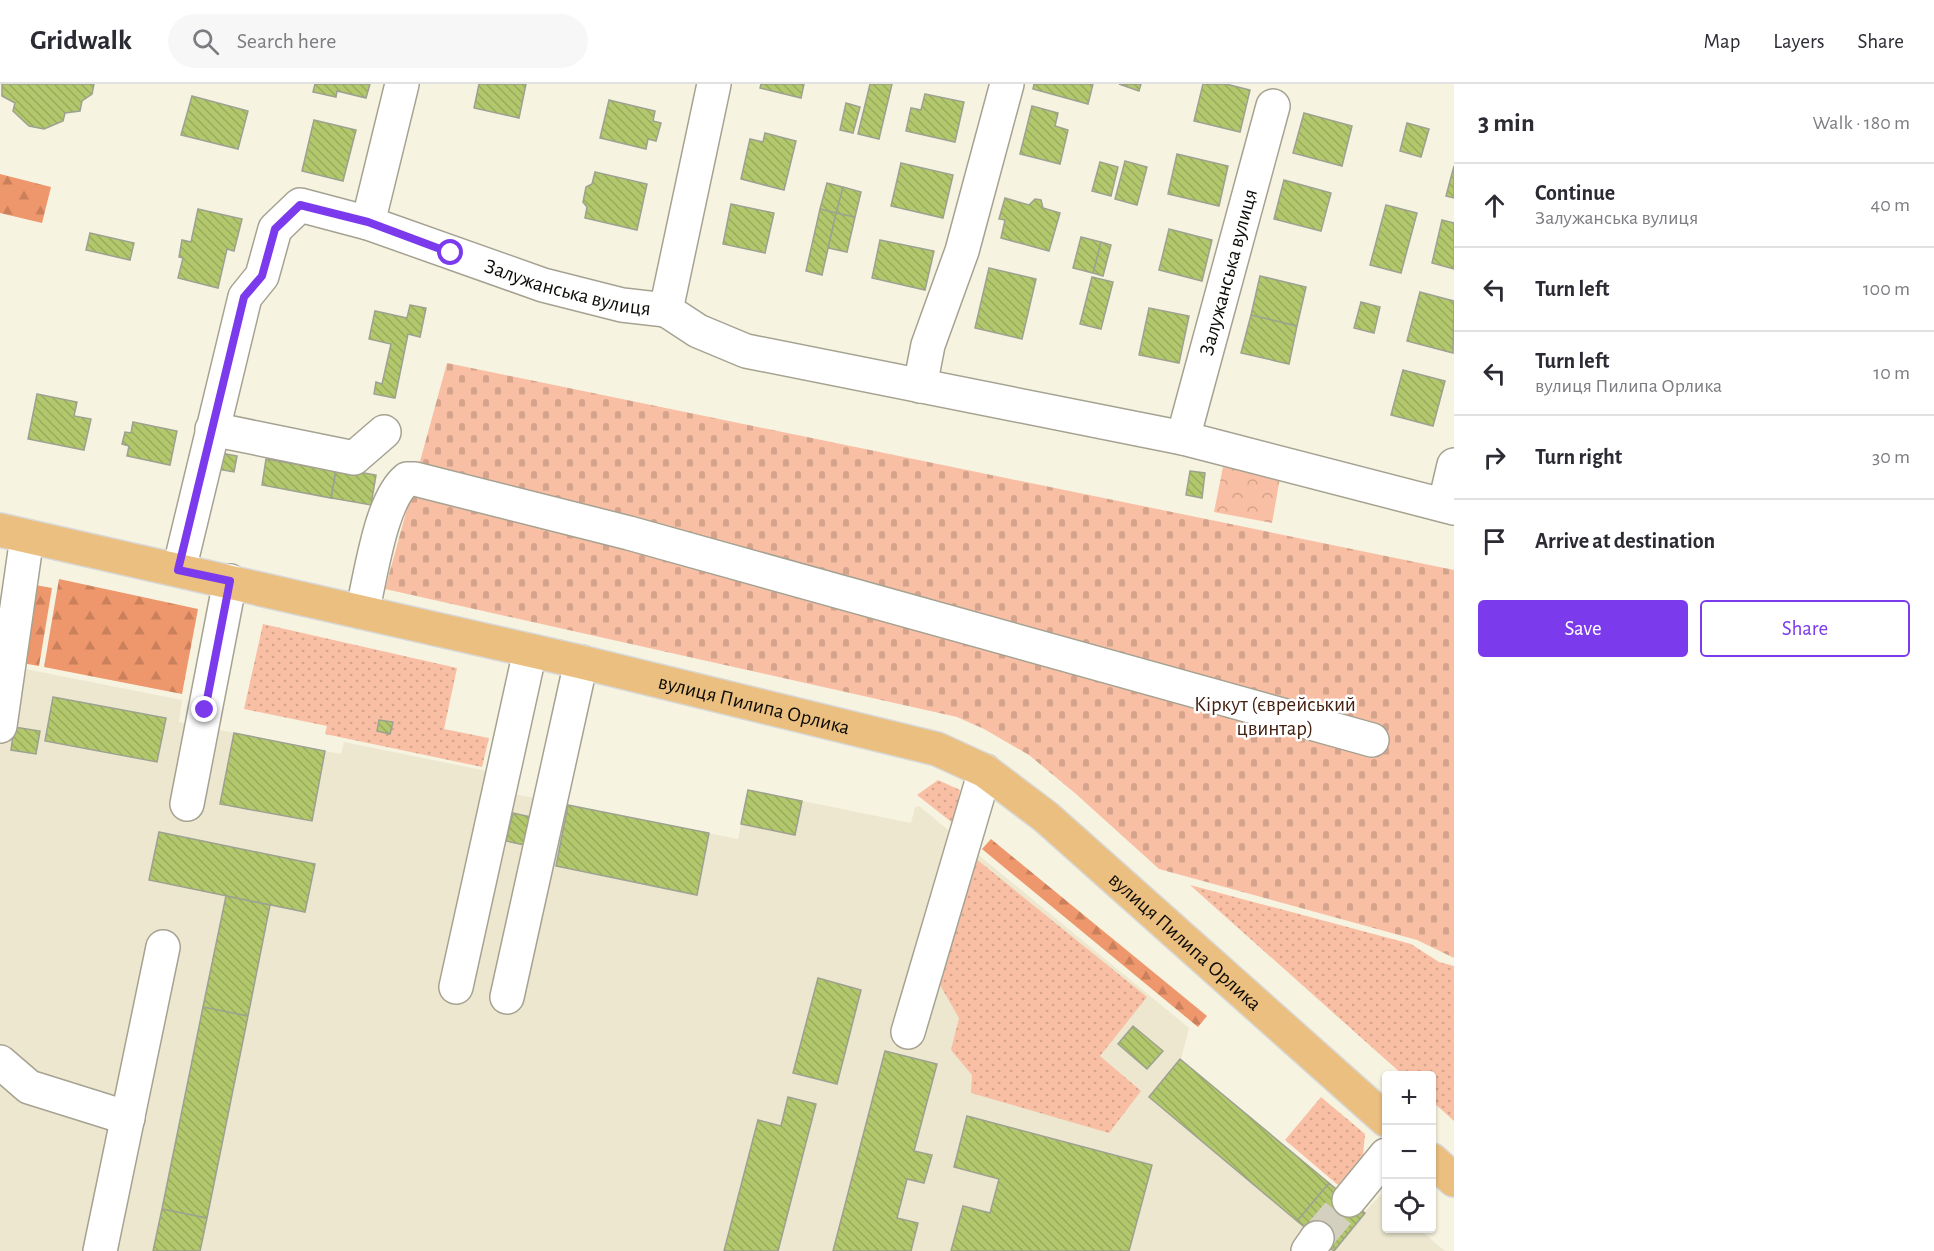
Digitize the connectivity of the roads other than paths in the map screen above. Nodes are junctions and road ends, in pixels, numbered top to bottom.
1 (402, 84) edge
2 (714, 84) edge
3 (1007, 84) edge
4 (1273, 106) dead end
5 (368, 222) junction
6 (666, 310) junction
7 (920, 387) junction
8 (212, 429) junction
9 (384, 432) dead end
10 (1183, 438) junction
11 (1454, 465) edge
12 (1449, 506) edge
13 (14, 534) edge
14 (178, 570) junction
15 (230, 581) junction
16 (362, 612) junction
17 (530, 651) junction
18 (581, 662) junction
19 (0, 726) edge
20 (1372, 740) dead end
21 (985, 771) junction
22 (187, 804) dead end
23 (163, 947) dead end
24 (456, 987) dead end
25 (507, 997) dead end
26 (908, 1032) dead end
27 (0, 1062) edge
28 (1382, 1116) edge
29 (128, 1118) junction
30 (1382, 1160) edge
31 (1436, 1164) edge
32 (1454, 1180) edge
33 (1349, 1200) tunnel mouth
34 (100, 1251) edge

1 - 5 street
2 - 6 street, Залужанська вулиця
3 - 7 street
4 - 10 street, Залужанська вулиця
5 - 6 street, Залужанська вулиця
5 - 8 street, Залужанська вулиця
6 - 7 street, Залужанська вулиця
7 - 10 street, Залужанська вулиця
8 - 9 street
8 - 14 street
10 - 12 street, Залужанська вулиця
11 - 12 street, Залужанська вулиця
13 - 14 main road, вулиця Пилипа Орлика
13 - 19 street
14 - 15 main road, вулиця Пилипа Орлика
15 - 16 main road, вулиця Пилипа Орлика
15 - 22 street
16 - 17 main road, вулиця Пилипа Орлика
16 - 20 street
17 - 18 main road, вулиця Пилипа Орлика
17 - 24 street
18 - 21 main road, вулиця Пилипа Орлика
18 - 25 street
21 - 26 street
21 - 28 main road, вулиця Пилипа Орлика
23 - 29 street
27 - 29 street
29 - 34 street
30 - 33 street
31 - 32 main road

